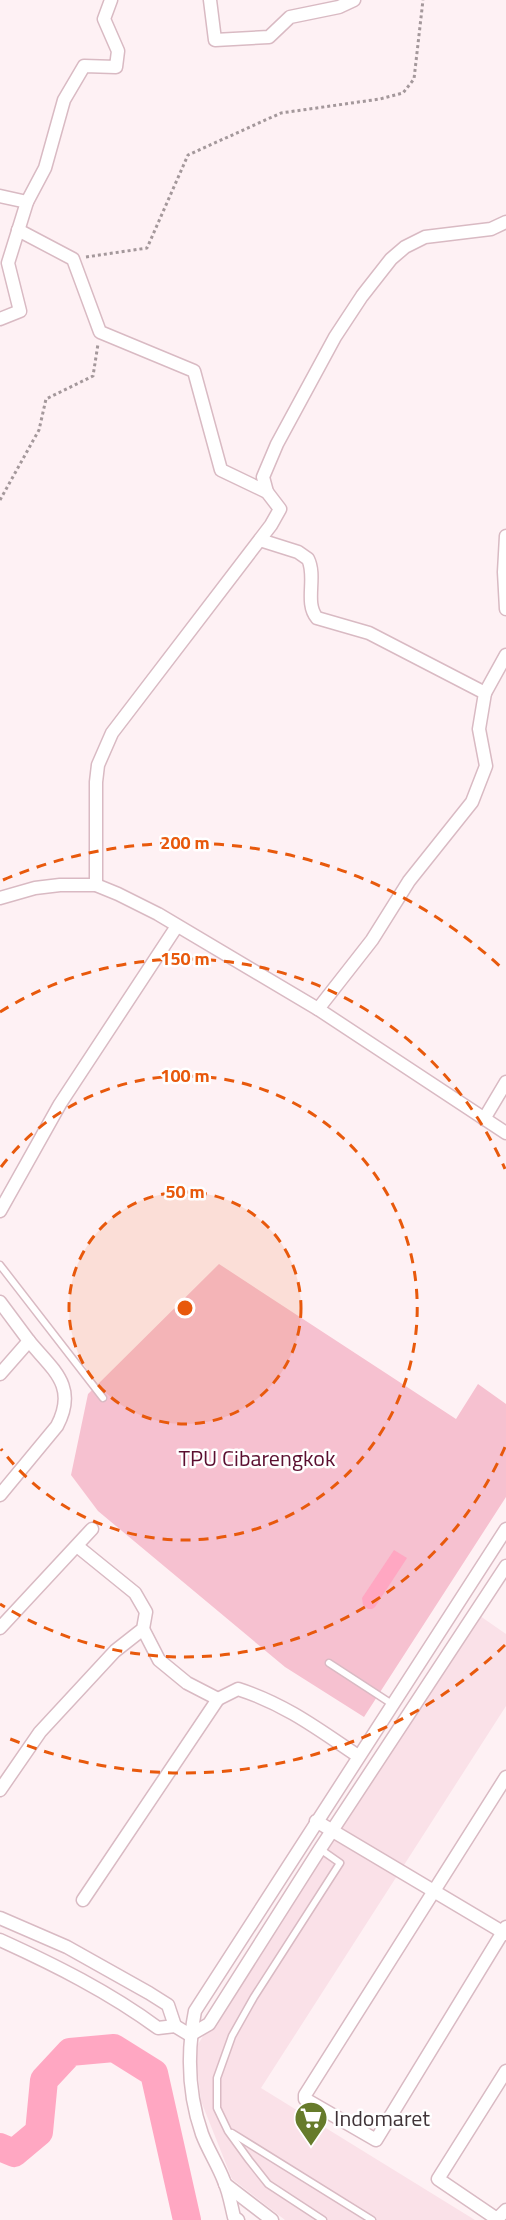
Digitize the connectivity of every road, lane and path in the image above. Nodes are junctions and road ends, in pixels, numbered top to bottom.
1 (111, 0) edge
2 (210, 0) edge
3 (354, 0) edge
4 (423, 0) edge
5 (0, 196) edge
6 (27, 202) junction
7 (506, 222) edge
8 (18, 230) junction
9 (73, 259) junction
10 (0, 319) edge
11 (100, 332) junction
12 (267, 492) junction
13 (0, 500) edge
14 (506, 536) edge
15 (260, 540) junction
16 (506, 609) edge
17 (506, 656) edge
18 (485, 693) junction
19 (96, 885) junction
20 (0, 898) edge
21 (177, 926) junction
22 (318, 1010) junction
23 (506, 1082) edge
24 (484, 1119) junction
25 (506, 1133) edge
26 (0, 1211) edge
27 (0, 1265) edge
28 (0, 1302) edge
29 (29, 1341) junction
30 (0, 1374) edge
31 (103, 1398) dead end
32 (0, 1495) edge
33 (92, 1529) dead end
34 (506, 1529) edge
35 (77, 1546) junction
36 (506, 1566) edge
37 (0, 1628) edge
38 (143, 1629) junction
39 (330, 1663) dead end
40 (411, 1675) junction
41 (428, 1686) junction
42 (218, 1699) junction
43 (392, 1704) junction
44 (358, 1756) junction
45 (506, 1777) edge
46 (0, 1790) edge
47 (316, 1821) junction
48 (332, 1832) junction
49 (320, 1849) junction
50 (433, 1890) junction
51 (83, 1899) dead end
52 (0, 1918) edge
53 (505, 1931) edge
54 (0, 1940) edge
55 (67, 1947) junction
56 (59, 1967) junction
57 (175, 2026) junction
58 (190, 2035) junction
59 (506, 2071) edge
60 (228, 2131) junction
61 (225, 2184) junction
62 (506, 2210) edge
63 (238, 2220) edge
64 (272, 2220) edge
65 (323, 2220) edge
66 (372, 2220) edge

1 - 6 street
2 - 3 street
4 - 9 path
5 - 6 street
6 - 8 street
7 - 12 street
8 - 9 street
8 - 10 street
9 - 11 street
11 - 12 street
11 - 13 path
12 - 15 street
14 - 16 street
15 - 18 street
15 - 19 street
17 - 18 street
18 - 22 street
19 - 20 street
19 - 21 street
21 - 22 street
21 - 26 street
22 - 24 street
23 - 24 street
24 - 25 street
27 - 31 lane
28 - 29 street
29 - 30 street
29 - 32 street
33 - 35 street
34 - 40 street
35 - 37 street
35 - 38 street
36 - 41 street
38 - 42 street
38 - 46 street
39 - 43 lane
40 - 41 street
40 - 43 street
41 - 48 street
42 - 44 street
42 - 51 street
43 - 44 street
44 - 47 street
45 - 50 street
47 - 48 street
47 - 58 street
48 - 49 street
48 - 50 street
49 - 58 street
49 - 60 lane
50 - 53 street
50 - 53 street
52 - 55 street
54 - 56 street
55 - 56 street
55 - 57 street
56 - 57 street
57 - 58 street
58 - 61 street
59 - 62 street
60 - 65 lane
60 - 66 lane
61 - 63 street
61 - 64 street

